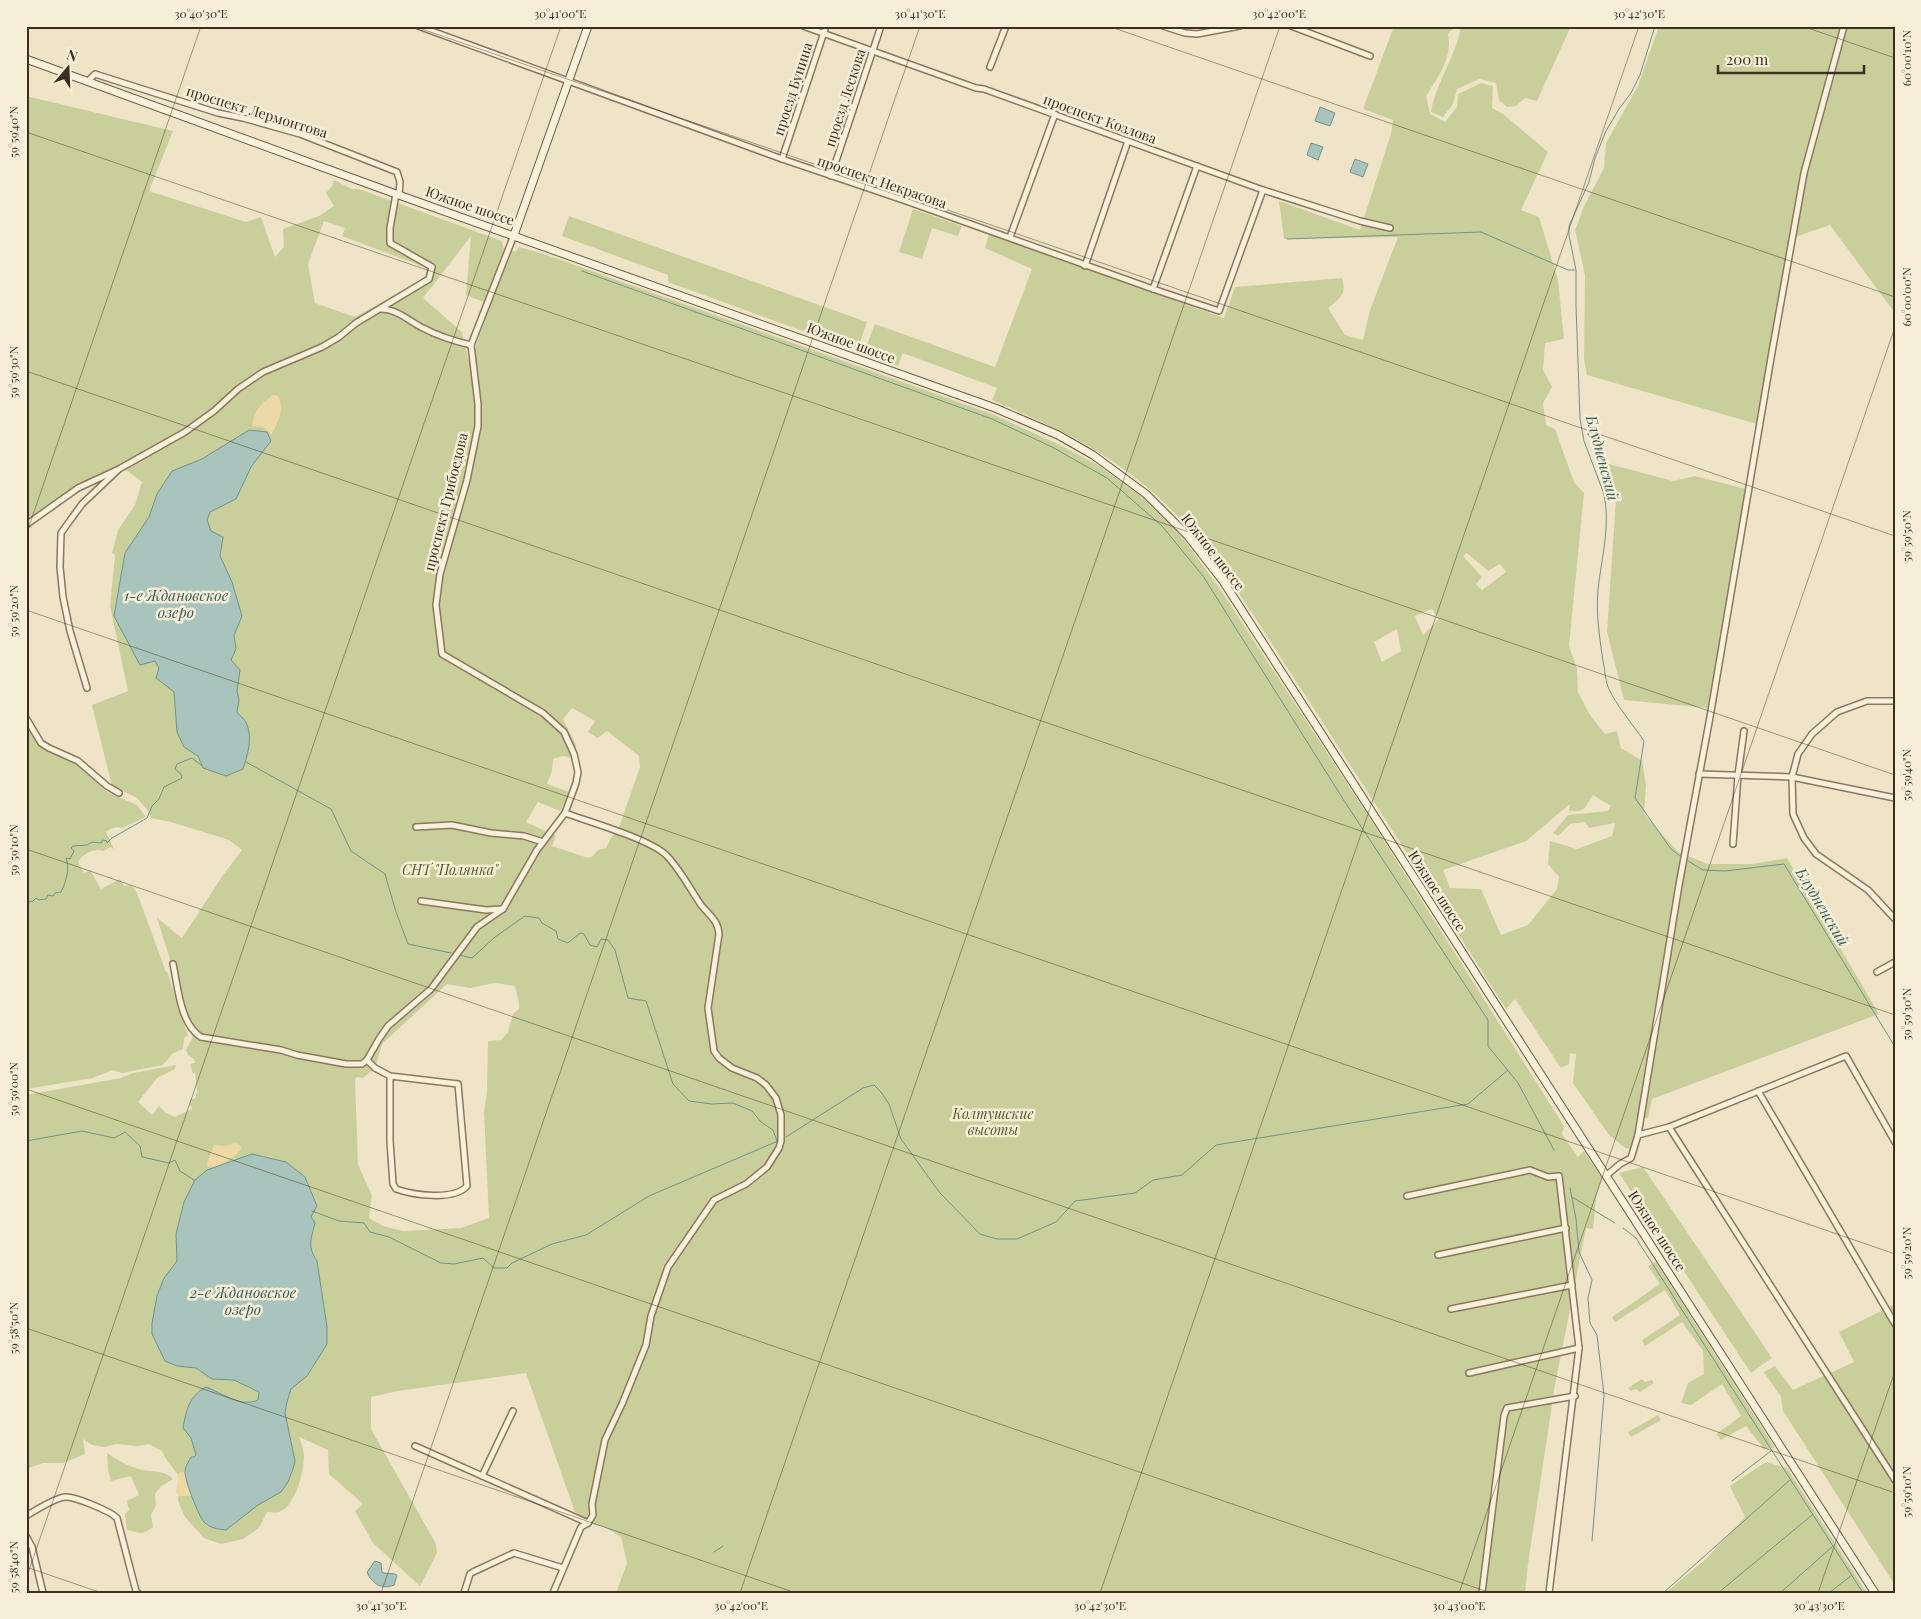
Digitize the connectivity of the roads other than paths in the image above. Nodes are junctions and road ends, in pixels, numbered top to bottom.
1 (418, 26) edge
2 (588, 26) edge
3 (803, 26) edge
4 (826, 26) edge
5 (881, 26) edge
6 (1006, 26) edge
7 (1163, 26) edge
8 (1240, 26) edge
9 (1291, 26) edge
10 (1844, 26) edge
11 (823, 33) junction
12 (871, 52) junction
13 (1370, 56) dead end
14 (26, 58) edge
15 (990, 67) dead end
16 (568, 80) junction
17 (88, 81) junction
18 (1055, 114) junction
19 (1128, 141) junction
20 (782, 159) junction
21 (1197, 166) junction
22 (831, 176) junction
23 (1263, 190) junction
24 (398, 195) junction
25 (1390, 228) dead end
26 (514, 235) junction
27 (1010, 237) junction
28 (1085, 266) junction
29 (1153, 289) junction
30 (380, 309) junction
31 (471, 345) junction
32 (119, 469) junction
33 (26, 525) edge
34 (87, 688) dead end
35 (1895, 701) edge
36 (26, 718) edge
37 (1744, 731) dead end
38 (1699, 774) junction
39 (1738, 775) junction
40 (1792, 777) junction
41 (119, 794) dead end
42 (1895, 798) edge
43 (564, 813) junction
44 (416, 827) dead end
45 (543, 842) junction
46 (1733, 844) dead end
47 (422, 901) dead end
48 (503, 909) junction
49 (1895, 919) edge
50 (1895, 962) edge
51 (173, 964) dead end
52 (1877, 972) dead end
53 (367, 1060) junction
54 (390, 1076) junction
55 (1758, 1091) junction
56 (1669, 1127) junction
57 (1638, 1135) junction
58 (1895, 1142) edge
59 (1607, 1175) junction
60 (1407, 1196) dead end
61 (1566, 1228) junction
62 (1438, 1255) dead end
63 (1572, 1285) junction
64 (1451, 1309) dead end
65 (1895, 1324) edge
66 (1579, 1348) junction
67 (1469, 1373) dead end
68 (1575, 1396) junction
69 (512, 1411) dead end
70 (415, 1446) dead end
71 (482, 1476) junction
72 (1895, 1480) edge
73 (26, 1516) edge
74 (588, 1523) junction
75 (26, 1536) edge
76 (563, 1568) junction
77 (43, 1593) edge
78 (138, 1593) edge
79 (464, 1593) edge
80 (553, 1593) edge
81 (1482, 1593) edge
82 (1550, 1593) edge
83 (1875, 1593) edge

1 - 16 street, проспект Некрасова
2 - 16 street, проспект Грибоедова
3 - 11 street, проспект Козлова
4 - 11 street, проезд Бунина
5 - 12 street, проезд Лескова
6 - 15 street
7 - 8 street
9 - 13 street
10 - 38 street
11 - 12 street, проспект Козлова
11 - 20 street, проезд Бунина
12 - 18 street, проспект Козлова
12 - 22 street, проезд Лескова
14 - 17 street, Южное шоссе
16 - 20 street, проспект Некрасова
16 - 26 street, проспект Грибоедова
17 - 24 street, Южное шоссе
17 - 24 street, проспект Лермонтова
18 - 19 street, проспект Козлова
18 - 27 street
19 - 21 street, проспект Козлова
19 - 28 street
20 - 22 street, проспект Некрасова
21 - 23 street, проспект Козлова
21 - 29 street
22 - 27 street, проспект Некрасова
23 - 25 street, проспект Козлова
23 - 29 street, проспект Некрасова
24 - 26 street, Южное шоссе
24 - 30 street
26 - 31 street, проспект Грибоедова
26 - 59 street, Южное шоссе
27 - 28 street, проспект Некрасова
28 - 29 street, проспект Некрасова
30 - 31 street
30 - 32 street
31 - 43 street, проспект Грибоедова
32 - 33 street
32 - 34 street
35 - 40 street
36 - 41 street
37 - 39 street
38 - 39 street
38 - 57 street
39 - 40 street
39 - 46 street
40 - 42 street
40 - 49 street
43 - 45 street
43 - 74 street
44 - 45 street
45 - 48 street
47 - 48 street
48 - 53 street
50 - 52 street
51 - 53 street
53 - 54 street
54 - 54 street
55 - 56 street
55 - 58 street
55 - 65 street
56 - 57 street
56 - 72 street
57 - 59 street
59 - 83 street, Южное шоссе
60 - 61 street
61 - 62 street
61 - 63 street
63 - 64 street
63 - 66 street
66 - 67 street
66 - 68 street
68 - 81 street
68 - 82 street
69 - 71 street
70 - 71 street
71 - 74 street
73 - 78 street
74 - 76 street
75 - 77 street
76 - 79 street
76 - 80 street

